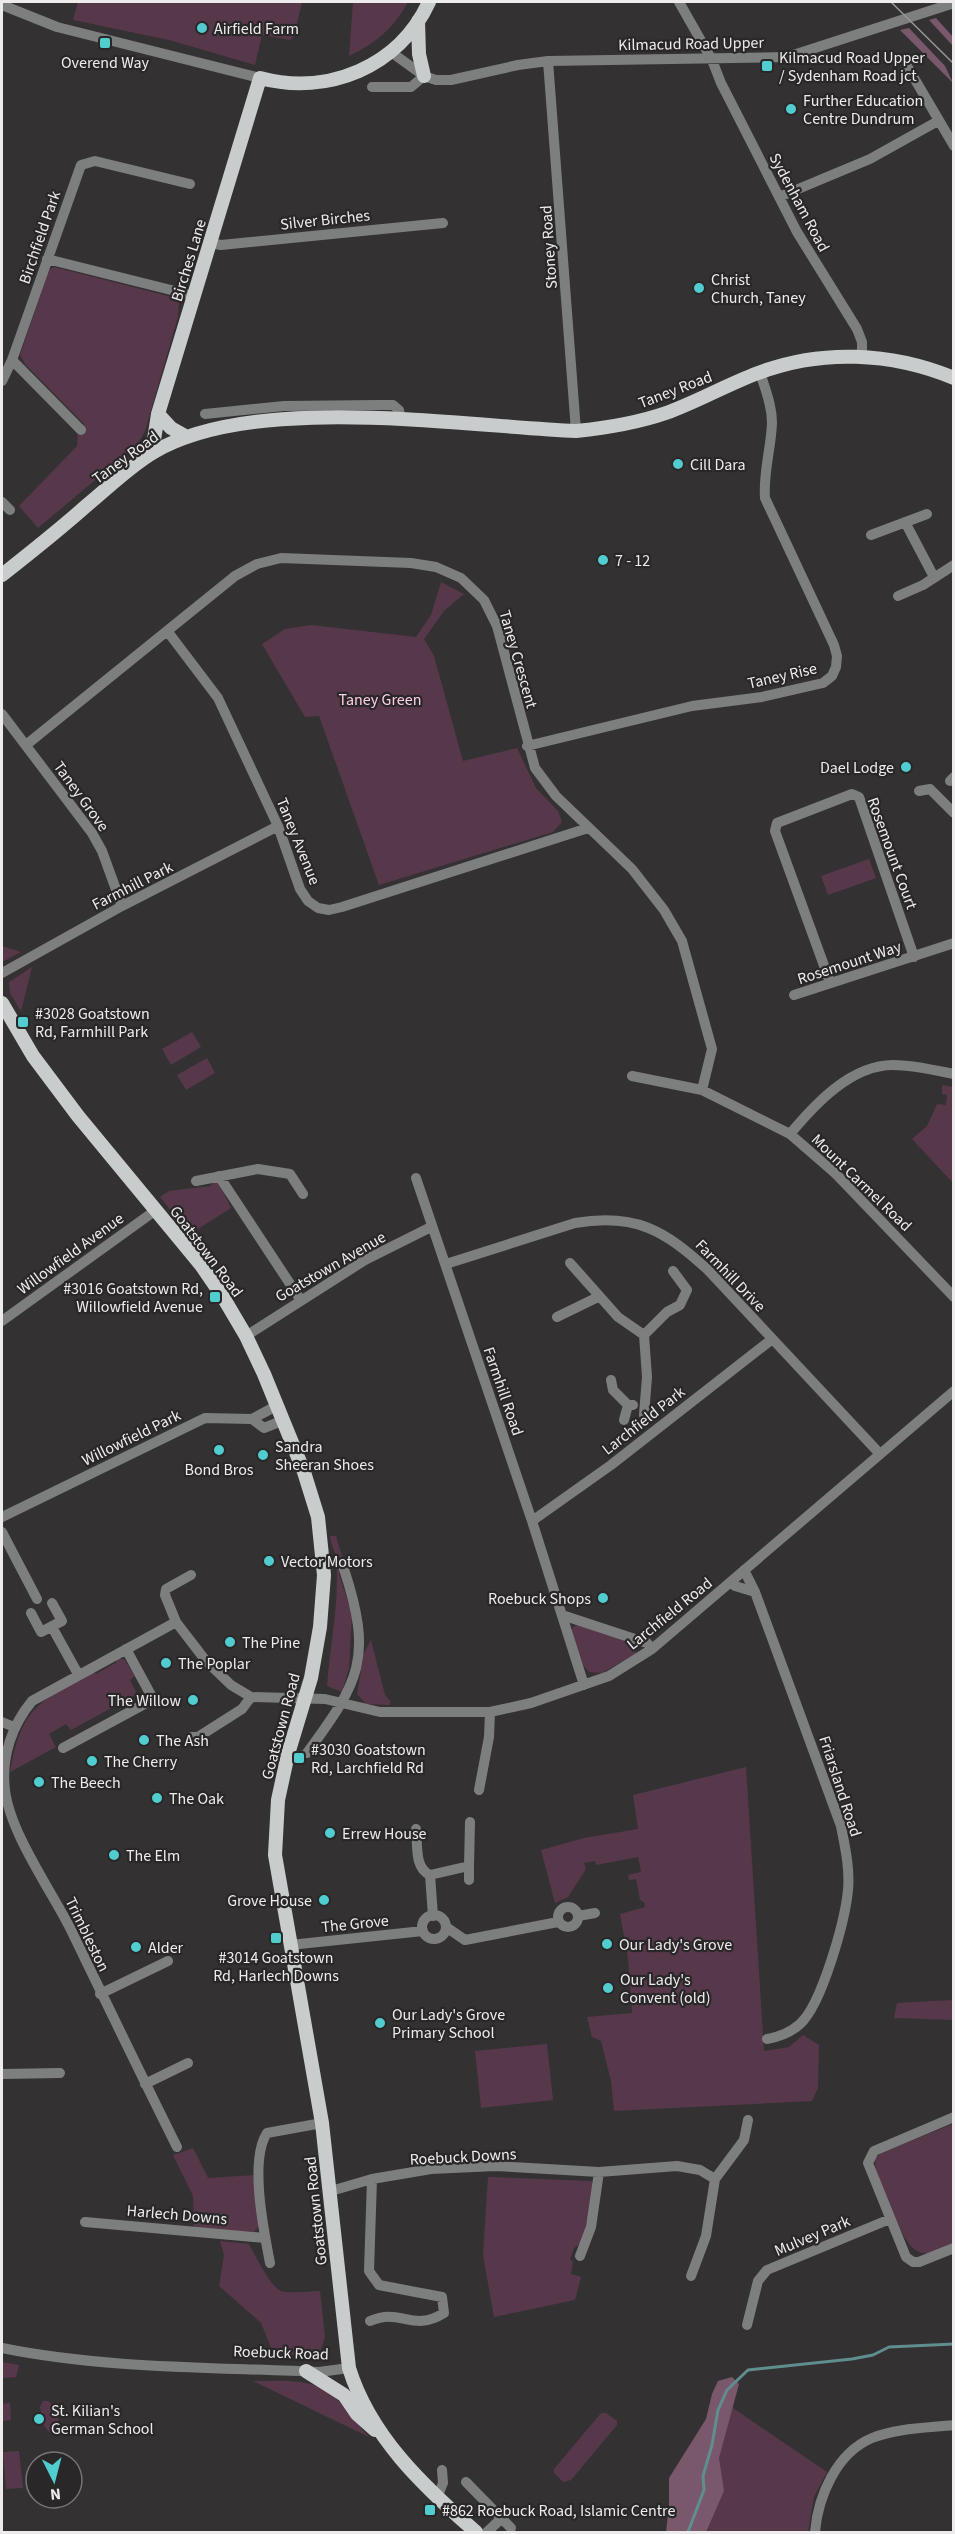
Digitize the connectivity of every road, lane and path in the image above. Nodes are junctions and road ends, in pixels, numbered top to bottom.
1 (429, 2) edge
2 (679, 2) edge
3 (954, 3) edge
4 (2, 5) edge
5 (418, 21) junction
6 (391, 52) junction
7 (712, 60) junction
8 (548, 61) junction
9 (907, 66) dead end
10 (424, 76) junction
11 (260, 78) junction
12 (372, 87) dead end
13 (938, 121) junction
14 (954, 146) edge
15 (190, 184) dead end
16 (779, 197) junction
17 (442, 223) dead end
18 (210, 243) junction
19 (47, 259) junction
20 (195, 296) junction
21 (862, 356) junction
22 (12, 360) junction
23 (760, 372) junction
24 (954, 378) edge
25 (2, 381) edge
26 (159, 414) junction
27 (205, 414) dead end
28 (400, 420) junction
29 (81, 430) dead end
30 (576, 431) junction
31 (187, 437) junction
32 (152, 453) junction
33 (927, 514) dead end
34 (905, 522) junction
35 (871, 535) dead end
36 (954, 564) edge
37 (2, 575) edge
38 (934, 577) junction
39 (898, 596) dead end
40 (168, 632) junction
41 (2, 714) edge
42 (26, 745) junction
43 (527, 746) junction
44 (920, 791) dead end
45 (954, 813) edge
46 (278, 826) junction
47 (588, 828) junction
48 (122, 906) junction
49 (954, 943) edge
50 (914, 957) junction
51 (2, 973) edge
52 (830, 982) junction
53 (794, 995) dead end
54 (2, 1003) edge
55 (951, 1074) edge
56 (632, 1076) dead end
57 (702, 1090) junction
58 (790, 1134) junction
59 (219, 1176) junction
60 (416, 1178) dead end
61 (196, 1181) dead end
62 (303, 1194) dead end
63 (156, 1210) junction
64 (431, 1227) junction
65 (570, 1263) dead end
66 (446, 1264) junction
67 (673, 1271) dead end
68 (598, 1297) junction
69 (954, 1297) edge
70 (300, 1299) junction
71 (557, 1317) dead end
72 (2, 1321) edge
73 (644, 1335) junction
74 (246, 1336) junction
75 (771, 1340) junction
76 (611, 1380) dead end
77 (954, 1391) edge
78 (278, 1405) junction
79 (628, 1405) junction
80 (252, 1419) junction
81 (284, 1420) junction
82 (624, 1420) dead end
83 (880, 1454) junction
84 (2, 1517) edge
85 (532, 1521) junction
86 (2, 1532) edge
87 (344, 1569) dead end
88 (744, 1570) junction
89 (191, 1575) dead end
90 (731, 1581) junction
91 (755, 1592) junction
92 (37, 1599) dead end
93 (52, 1603) dead end
94 (31, 1613) dead end
95 (562, 1615) junction
96 (176, 1622) junction
97 (52, 1627) junction
98 (126, 1649) junction
99 (652, 1649) junction
100 (78, 1674) junction
101 (584, 1686) junction
102 (251, 1697) junction
103 (305, 1700) junction
104 (343, 1705) junction
105 (490, 1712) junction
106 (2, 1722) edge
107 (14, 1727) junction
108 (192, 1737) dead end
109 (63, 1748) dead end
110 (307, 1753) dead end
111 (479, 1790) dead end
112 (470, 1822) dead end
113 (416, 1829) dead end
114 (469, 1866) junction
115 (430, 1875) junction
116 (469, 1880) dead end
117 (595, 1912) dead end
118 (433, 1916) junction
119 (446, 1927) junction
120 (423, 1930) junction
121 (290, 1945) junction
122 (168, 1961) dead end
123 (100, 1994) junction
124 (766, 2039) dead end
125 (188, 2063) dead end
126 (60, 2073) dead end
127 (2, 2074) edge
128 (145, 2084) junction
129 (954, 2117) edge
130 (748, 2120) dead end
131 (322, 2123) junction
132 (177, 2147) dead end
133 (598, 2172) junction
134 (372, 2179) junction
135 (715, 2179) junction
136 (331, 2191) junction
137 (890, 2219) junction
138 (85, 2222) dead end
139 (265, 2238) junction
140 (954, 2248) edge
141 (580, 2256) dead end
142 (270, 2264) dead end
143 (691, 2276) dead end
144 (370, 2321) dead end
145 (747, 2325) dead end
146 (2, 2348) edge
147 (350, 2368) junction
148 (306, 2371) junction
149 (954, 2425) edge
150 (384, 2436) junction
151 (442, 2470) dead end
152 (466, 2482) dead end
153 (437, 2498) junction
154 (502, 2518) junction
155 (511, 2528) dead end
156 (476, 2532) edge
157 (487, 2532) edge
158 (815, 2532) edge

1 - 5 main road
2 - 7 street, Sydenham Road
3 - 7 street, Kilmacud Road Upper
4 - 11 street
5 - 6 main road
5 - 10 main road
6 - 10 street, Kilmacud Road Upper
6 - 11 main road
7 - 8 street, Kilmacud Road Upper
7 - 16 street, Sydenham Road
8 - 10 street, Kilmacud Road Upper
8 - 30 street, Stoney Road
9 - 13 street
10 - 12 street, Kilmacud Road Upper
11 - 18 main road, Birches Lane
13 - 14 street
13 - 16 street
15 - 19 street, Birchfield Park
16 - 21 street, Sydenham Road
17 - 18 street, Silver Birches
18 - 20 main road, Birches Lane
19 - 20 street
19 - 22 street, Birchfield Park
20 - 26 main road, Birches Lane
21 - 23 main road, Taney Road
21 - 24 main road, Taney Road
22 - 25 street, Birchfield Park
22 - 29 street
23 - 30 main road, Taney Road
23 - 43 street, Taney Rise
26 - 31 main road
26 - 32 main road, Birches Lane
27 - 28 street
28 - 30 main road, Taney Road
28 - 31 main road, Taney Road
31 - 32 main road, Taney Road
32 - 37 main road, Taney Road
33 - 34 street
34 - 35 street
34 - 38 street
36 - 38 street
38 - 39 street
40 - 42 street, Taney Crescent
40 - 43 street, Taney Crescent
40 - 46 street, Taney Avenue
41 - 42 street, Taney Grove
42 - 48 street, Taney Grove
43 - 47 street, Taney Crescent
44 - 45 street
46 - 47 street, Taney Avenue
46 - 48 street, Farmhill Park
47 - 57 street, Taney Crescent
48 - 51 street, Farmhill Park
49 - 50 street, Rosemount Way
50 - 52 street, Rosemount Way
50 - 52 street, Rosemount Court
52 - 53 street, Rosemount Way
54 - 63 main road, Goatstown Road
55 - 58 street
56 - 57 street, Mount Carmel Road
57 - 58 street, Mount Carmel Road
58 - 69 street, Mount Carmel Road
59 - 61 street
59 - 62 street
59 - 70 street
60 - 64 street, Farmhill Road
63 - 72 street, Willowfield Avenue
63 - 74 main road, Goatstown Road
64 - 66 street, Farmhill Road
64 - 70 street, Goatstown Avenue
65 - 68 street
66 - 75 street, Farmhill Drive
66 - 85 street, Farmhill Road
67 - 73 street
68 - 71 street
68 - 73 street
70 - 74 street, Goatstown Avenue
73 - 79 street
74 - 78 main road, Goatstown Road
75 - 83 street, Farmhill Drive
75 - 85 street, Larchfield Park
76 - 79 street
77 - 83 street, Larchfield Road
78 - 80 street, Willowfield Park
78 - 81 main road, Goatstown Road
79 - 82 street
80 - 81 street
80 - 84 street, Willowfield Park
81 - 103 main road, Goatstown Road
83 - 88 street, Larchfield Road
85 - 95 street, Farmhill Road
86 - 92 street
87 - 104 street
88 - 90 street, Larchfield Road
88 - 91 street, Friarsland Road
89 - 96 street
90 - 91 street
90 - 99 street, Larchfield Road
91 - 124 street, Friarsland Road
93 - 97 street
94 - 97 street
95 - 99 street
95 - 101 street, Farmhill Road
96 - 98 street, Trimbleston
96 - 102 street
97 - 100 street
98 - 100 street, Trimbleston
98 - 109 street
99 - 101 street, Larchfield Road
100 - 107 street, Trimbleston
101 - 105 street, Larchfield Road
102 - 103 street
102 - 108 street
103 - 104 street, Larchfield Road
103 - 121 main road, Goatstown Road
104 - 105 street, Larchfield Road
104 - 110 street
105 - 111 street
106 - 107 street
107 - 123 street, Trimbleston
112 - 114 street
113 - 115 street
114 - 115 street
114 - 116 street
115 - 118 street
117 - 119 street
118 - 119 street
118 - 120 street
119 - 120 street, The Grove
120 - 121 street, The Grove
121 - 131 main road, Goatstown Road
122 - 123 street
123 - 128 street, Trimbleston
125 - 128 street
126 - 127 street
128 - 132 street, Trimbleston
129 - 137 street
130 - 135 street
131 - 136 main road, Goatstown Road
131 - 139 street
133 - 134 street, Roebuck Downs
133 - 135 street, Roebuck Downs
133 - 141 street
134 - 136 street, Roebuck Downs
134 - 144 street
135 - 143 street
136 - 147 main road, Goatstown Road
137 - 140 street
137 - 145 street, Mulvey Park
138 - 139 street, Harlech Downs
139 - 142 street
146 - 148 street, Roebuck Road
147 - 148 street, Roebuck Road
147 - 150 main road, Roebuck Road
148 - 150 main road
149 - 158 street
150 - 153 main road, Roebuck Road
151 - 153 street
152 - 154 street
153 - 156 main road, Roebuck Road
154 - 155 street
154 - 157 street

